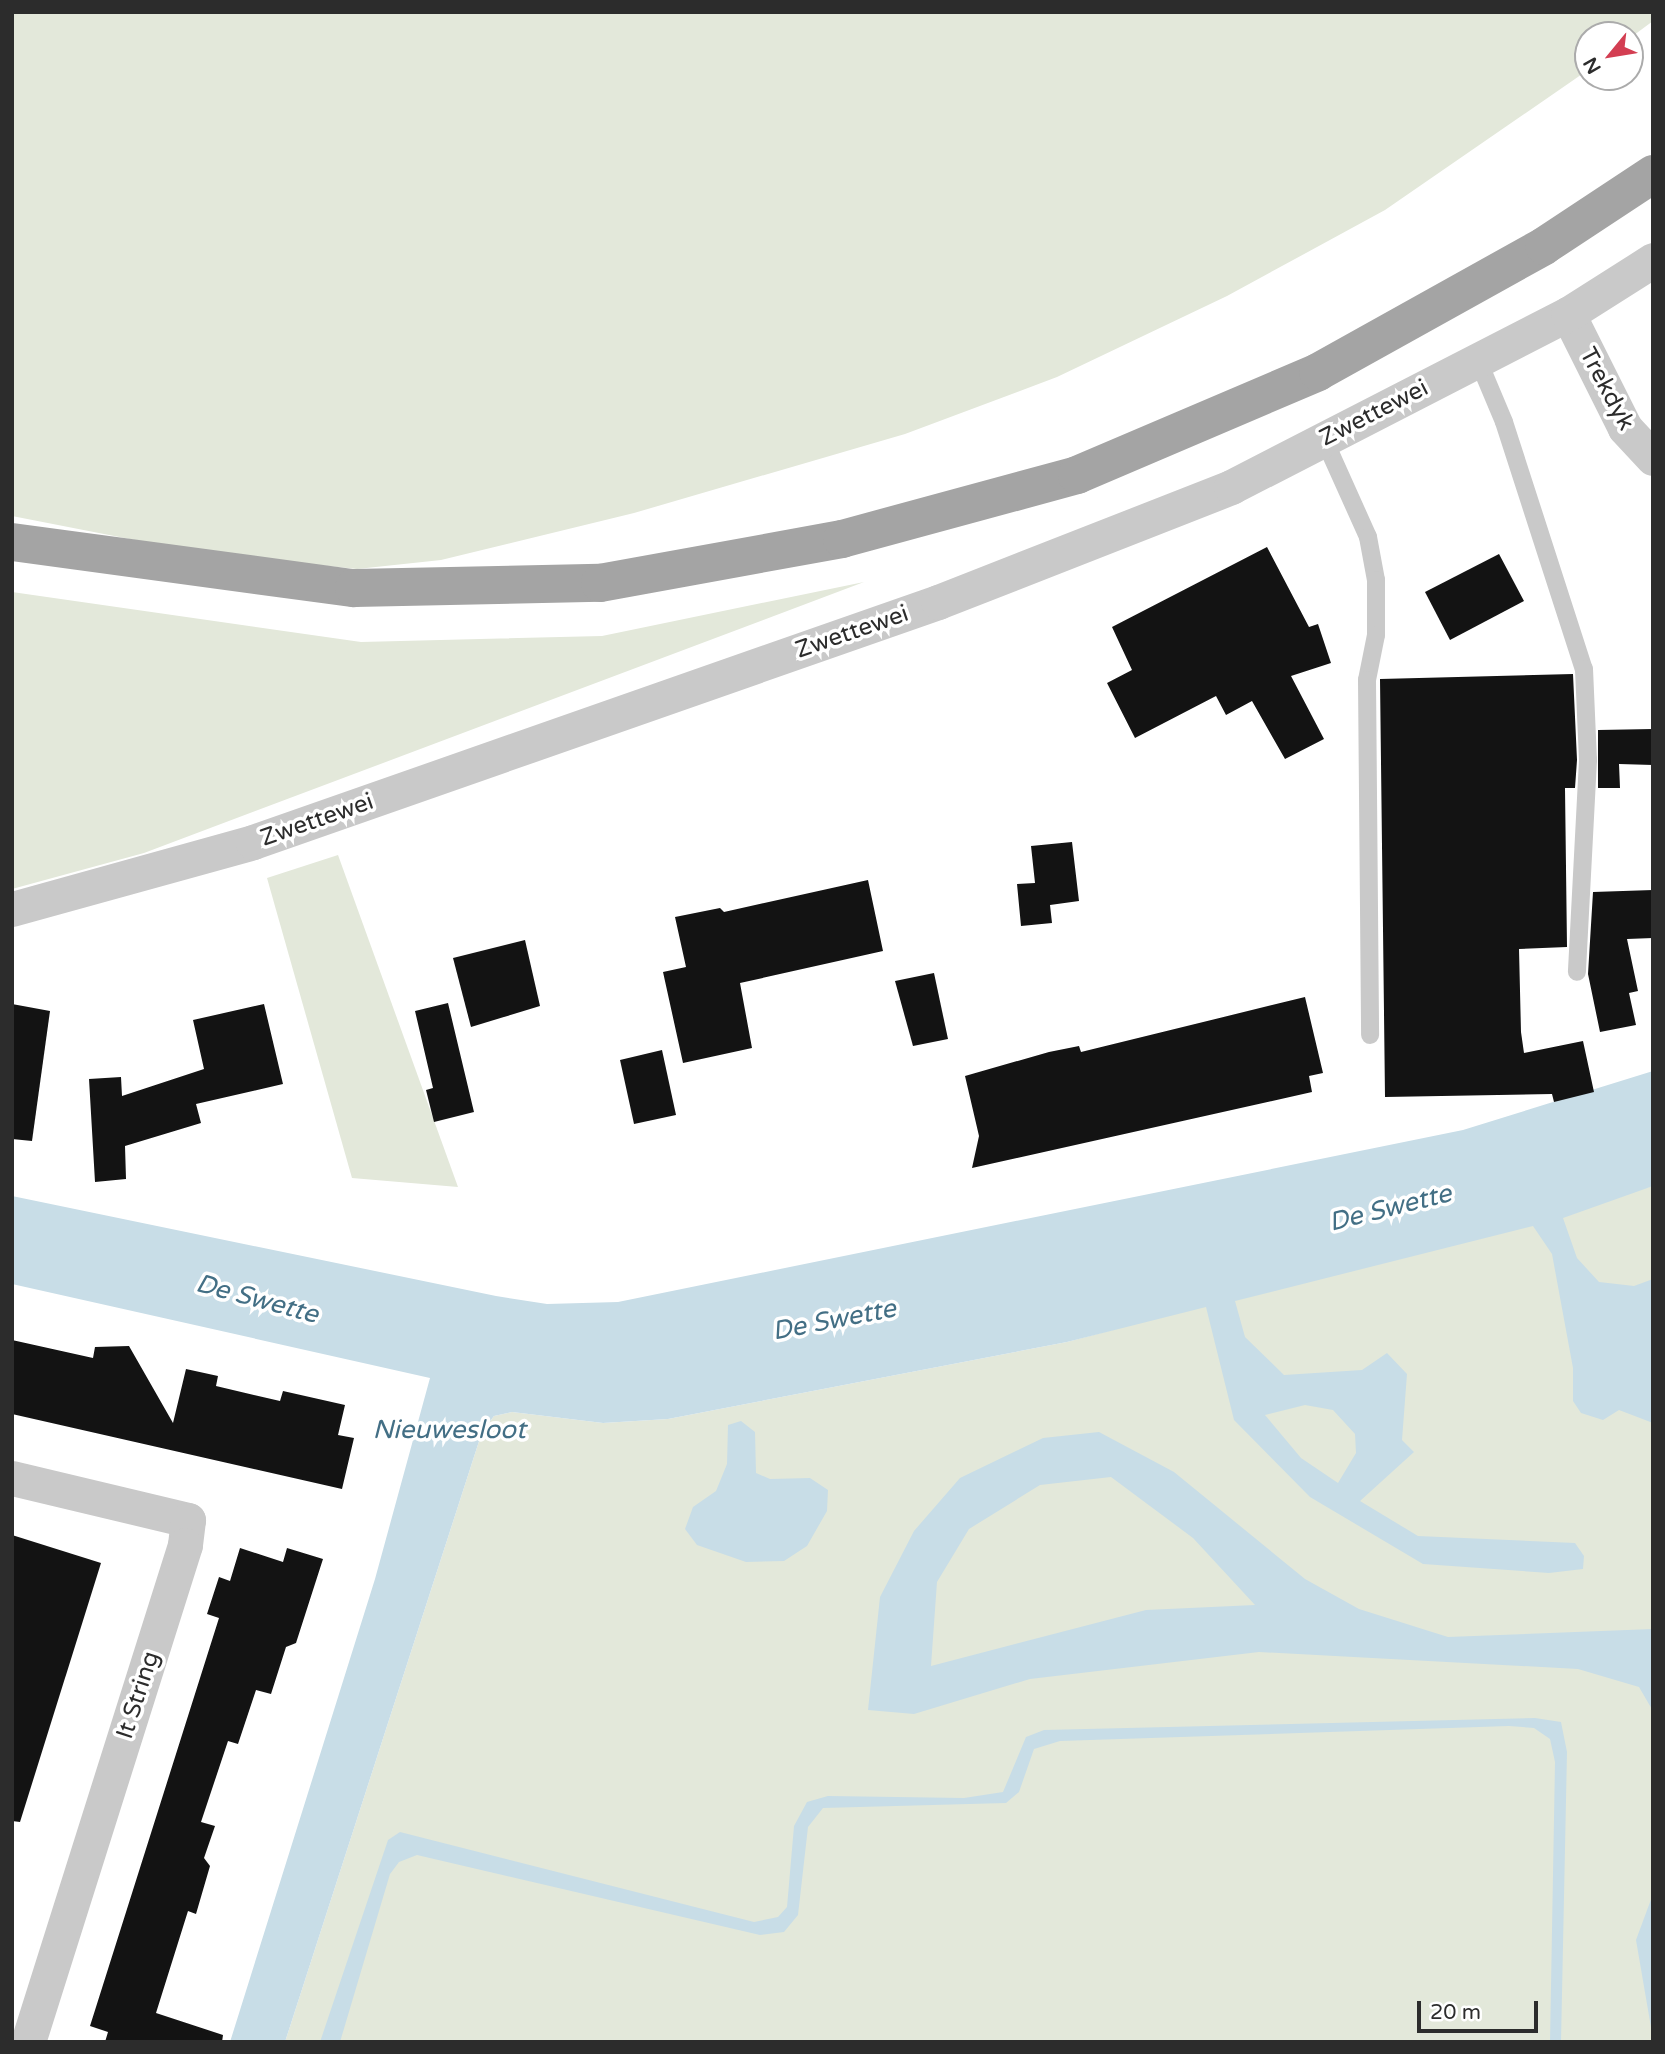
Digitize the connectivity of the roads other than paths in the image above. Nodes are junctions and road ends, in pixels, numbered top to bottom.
1 (1653, 174) edge
2 (1653, 260) edge
3 (1568, 314) junction
4 (1478, 360) junction
5 (1324, 439) junction
6 (1653, 458) edge
7 (12, 541) edge
8 (12, 909) edge
9 (1577, 972) dead end
10 (1370, 1035) dead end
11 (12, 1478) edge
12 (28, 2042) edge

1 - 7 main road
2 - 3 street, Zwettewei
3 - 4 street, Zwettewei
3 - 6 street, Trekdyk
4 - 5 street, Zwettewei
4 - 9 lane
5 - 8 street, Zwettewei
5 - 10 lane
11 - 12 street, It String

